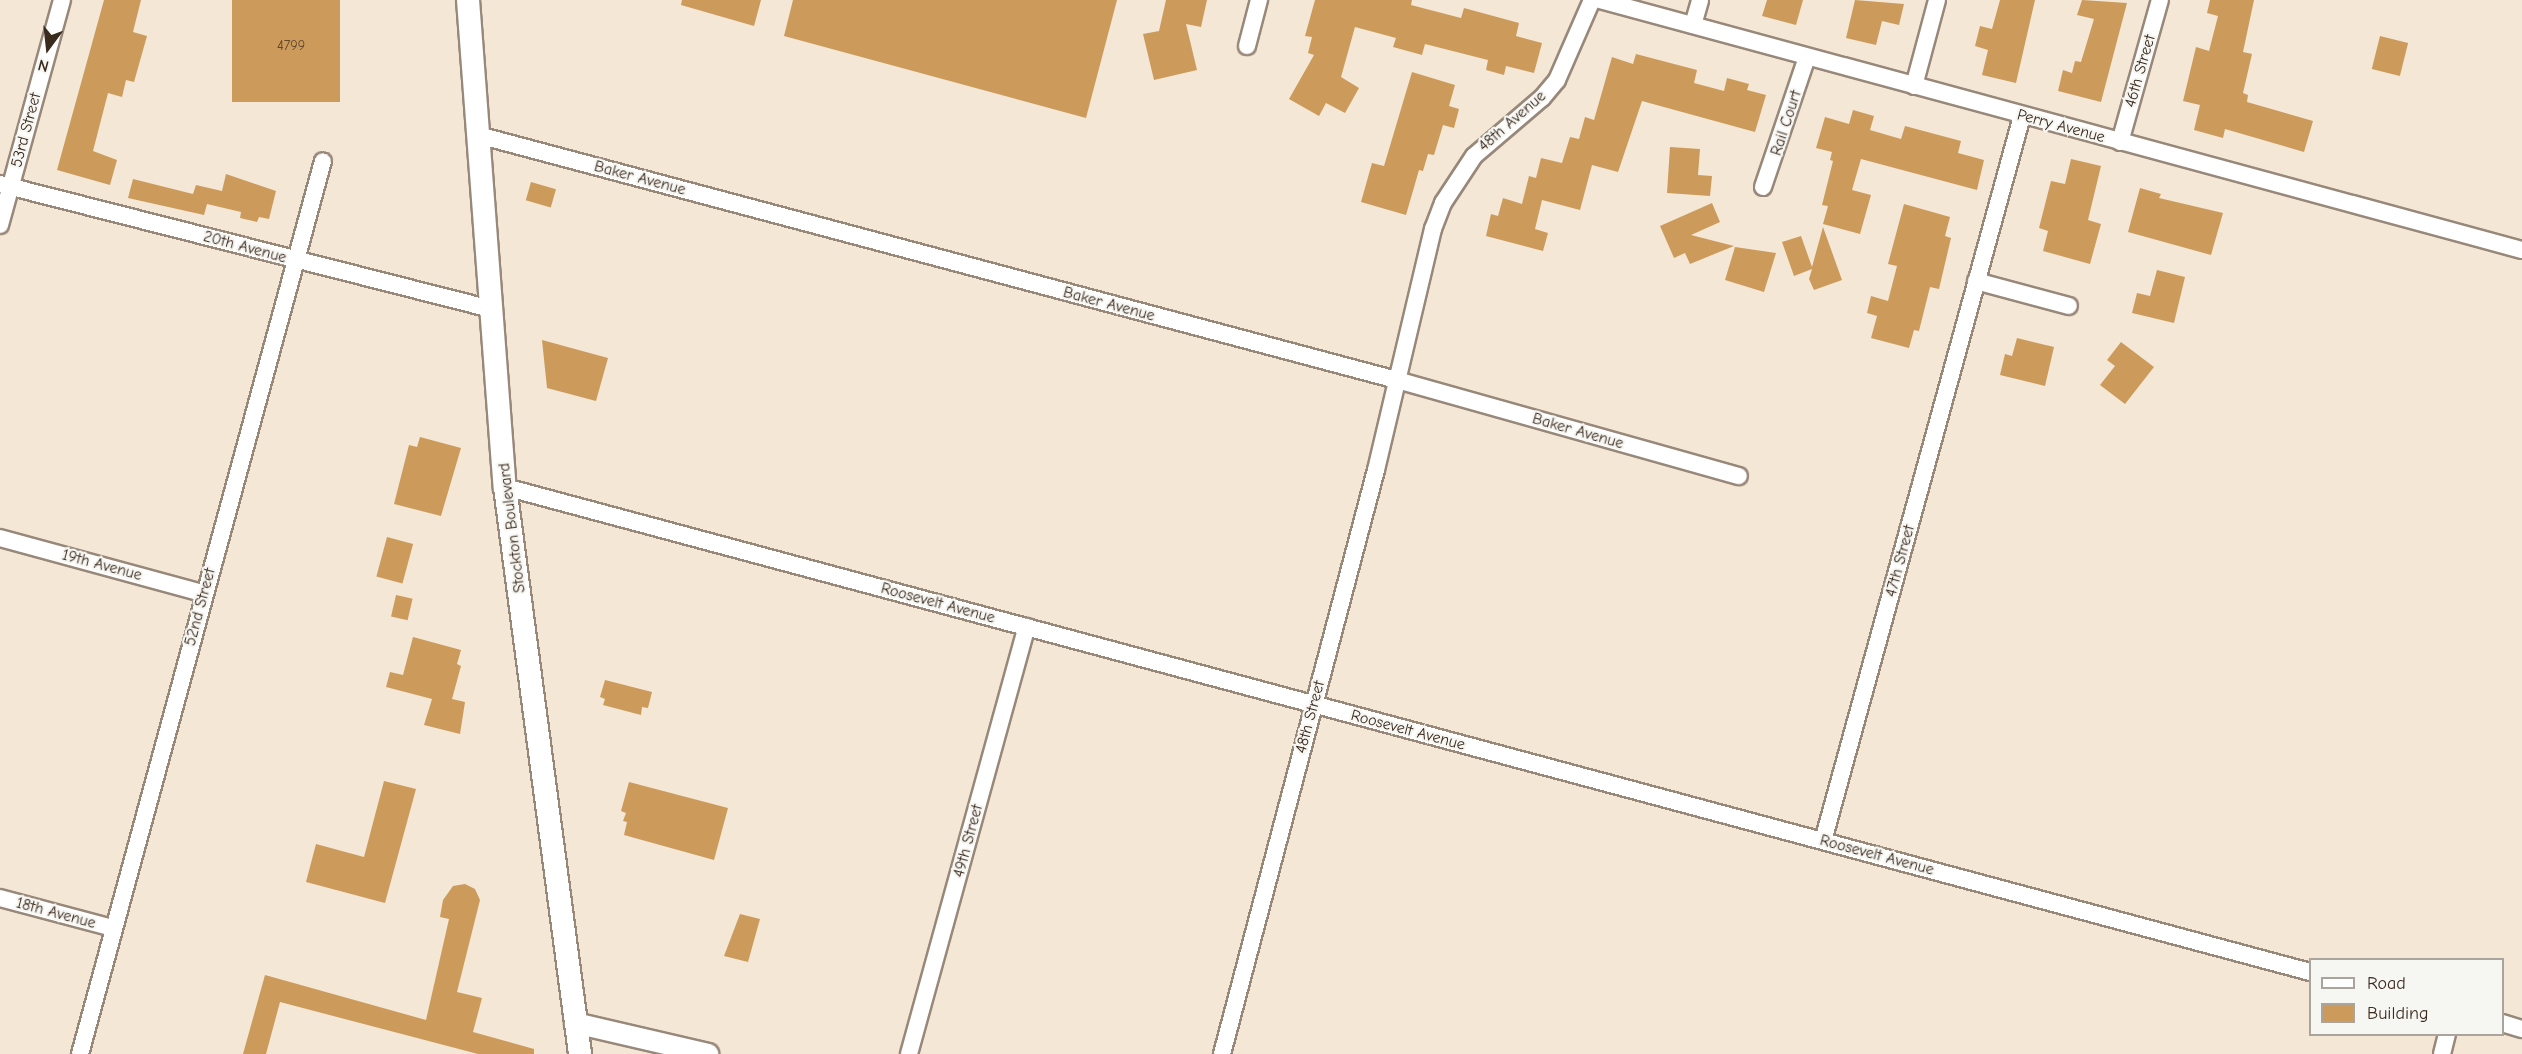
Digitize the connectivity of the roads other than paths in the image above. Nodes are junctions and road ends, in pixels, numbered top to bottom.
1 (62, 0) edge
2 (468, 0) edge
3 (1260, 0) edge
4 (1592, 0) edge
5 (1600, 0) edge
6 (1700, 0) edge
7 (1937, 0) edge
8 (2160, 0) edge
9 (1693, 26) junction
10 (1247, 46) dead end
11 (1807, 57) junction
12 (1914, 86) junction
13 (2022, 116) junction
14 (478, 135) junction
15 (2120, 142) junction
16 (323, 161) dead end
17 (5, 185) edge
18 (1763, 188) dead end
19 (0, 225) edge
20 (2522, 250) edge
21 (296, 260) junction
22 (1976, 281) junction
23 (2069, 306) dead end
24 (491, 309) junction
25 (1397, 380) junction
26 (1739, 476) dead end
27 (505, 487) junction
28 (0, 538) edge
29 (203, 593) junction
30 (1027, 627) junction
31 (1314, 704) junction
32 (1823, 841) junction
33 (0, 898) edge
34 (112, 928) junction
35 (2309, 972) edge
36 (575, 1023) junction
37 (2504, 1024) edge
38 (2522, 1029) edge
39 (2447, 1036) edge
40 (80, 1054) edge
41 (580, 1054) edge
42 (708, 1054) edge
43 (909, 1054) edge
44 (1222, 1054) edge
45 (2442, 1054) edge

1 - 17 street, 53rd Street
2 - 14 main road, Stockton Boulevard
3 - 10 street
4 - 25 street, 48th Avenue
5 - 9 street, Perry Avenue
6 - 9 street
7 - 12 street
8 - 15 street, 46th Street
9 - 11 street, Perry Avenue
11 - 12 street, Perry Avenue
11 - 18 street, Rail Court
12 - 13 street, Perry Avenue
13 - 15 street, Perry Avenue
13 - 22 street, 47th Street
14 - 24 main road, Stockton Boulevard
14 - 25 street, Baker Avenue
15 - 20 street, Perry Avenue
16 - 21 street, 52nd Street
17 - 19 street, 53rd Street
17 - 21 street, 20th Avenue
21 - 24 street, 20th Avenue
21 - 29 street, 52nd Street
22 - 23 street
22 - 32 street, 47th Street
24 - 27 main road, Stockton Boulevard
25 - 26 street, Baker Avenue
25 - 31 street, 48th Street
27 - 30 street, Roosevelt Avenue
27 - 36 main road, Stockton Boulevard
28 - 29 street, 19th Avenue
29 - 34 street, 52nd Street
30 - 31 street, Roosevelt Avenue
30 - 43 street, 49th Street
31 - 32 street, Roosevelt Avenue
31 - 44 street, 48th Street
32 - 35 street, Roosevelt Avenue
33 - 34 street, 18th Avenue
34 - 40 street, 52nd Street
36 - 41 main road, Stockton Boulevard
36 - 42 street
37 - 38 street
39 - 45 street

